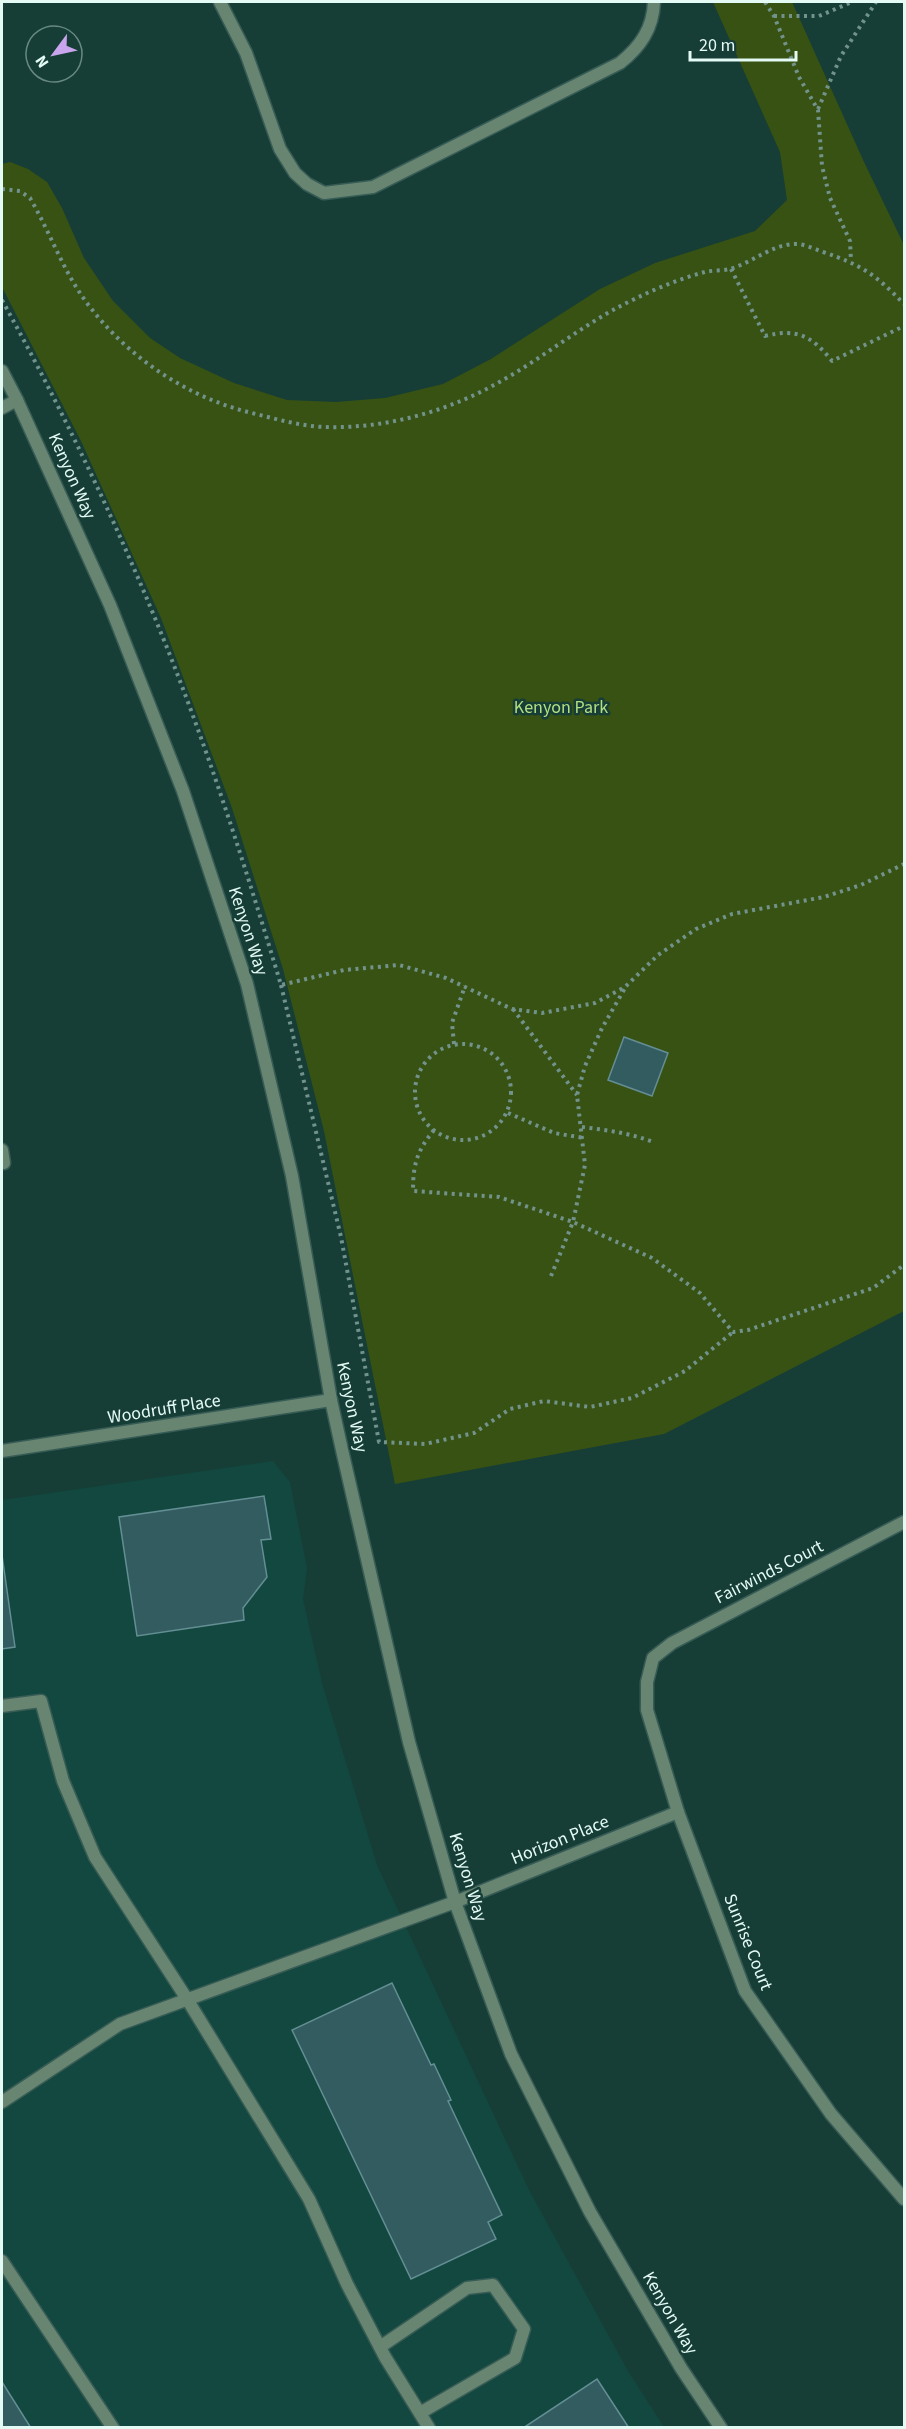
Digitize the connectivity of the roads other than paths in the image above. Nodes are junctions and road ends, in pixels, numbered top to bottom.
1 (220, 2) edge
2 (654, 2) edge
3 (2, 371) edge
4 (18, 400) junction
5 (2, 408) edge
6 (332, 1400) junction
7 (2, 1451) edge
8 (904, 1522) edge
9 (653, 1658) joint
10 (2, 1706) edge
11 (678, 1812) junction
12 (455, 1902) junction
13 (187, 1999) junction
14 (2, 2102) edge
15 (904, 2199) edge
16 (2, 2261) edge
17 (380, 2347) junction
18 (420, 2413) junction
19 (113, 2427) edge
20 (429, 2427) edge
21 (722, 2427) edge

1 - 2 street
3 - 4 street, Kenyon Way
4 - 5 street
4 - 6 street, Kenyon Way
6 - 7 street, Woodruff Place
6 - 12 street, Kenyon Way
8 - 9 street, Fairwinds Court
9 - 11 street, Sunrise Court
10 - 13 street
11 - 12 street, Horizon Place
11 - 15 street, Sunrise Court
12 - 13 street, Horizon Place
12 - 21 street, Kenyon Way
13 - 14 street, Horizon Place
13 - 17 street
16 - 19 street
17 - 18 street
17 - 18 street
18 - 20 street

